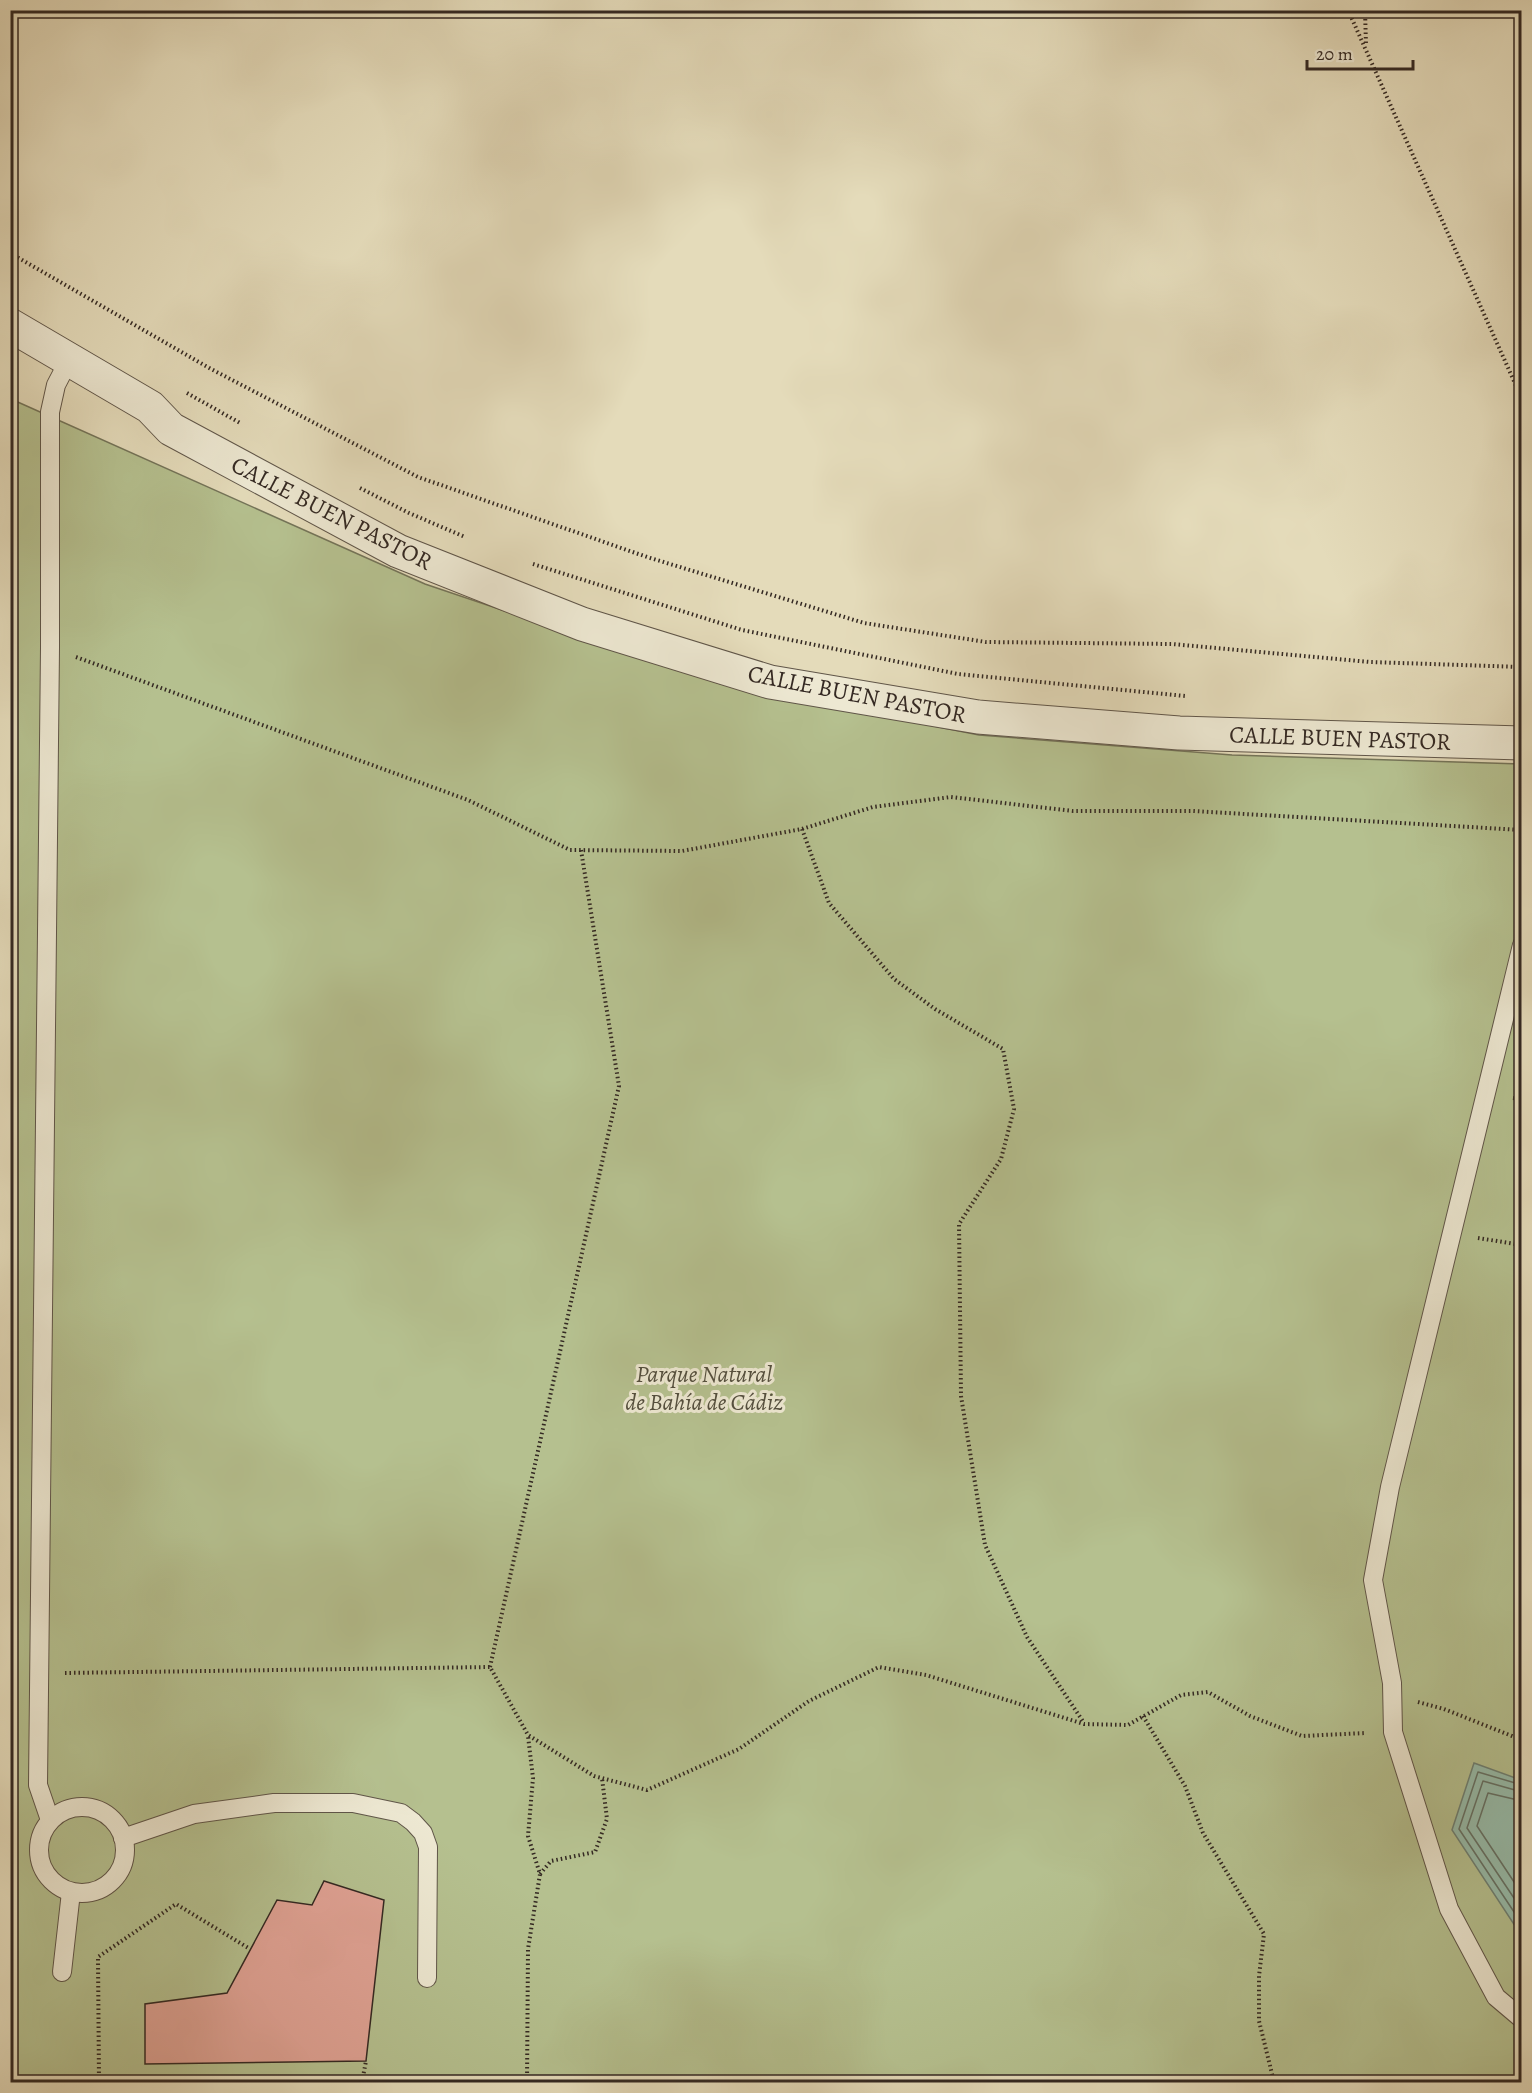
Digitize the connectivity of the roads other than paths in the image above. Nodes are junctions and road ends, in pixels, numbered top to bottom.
1 (10, 325) edge
2 (10, 349) edge
3 (65, 368) junction
4 (1521, 743) edge
5 (1521, 945) edge
6 (50, 1820) junction
7 (123, 1838) junction
8 (71, 1892) junction
9 (62, 1972) dead end
10 (427, 1978) dead end
11 (1521, 2019) edge

1 - 3 street
2 - 3 street
3 - 4 street, CALLE BUEN PASTOR
3 - 6 lane
5 - 11 lane
6 - 7 lane
6 - 8 lane
7 - 8 lane
7 - 10 lane
8 - 9 lane

